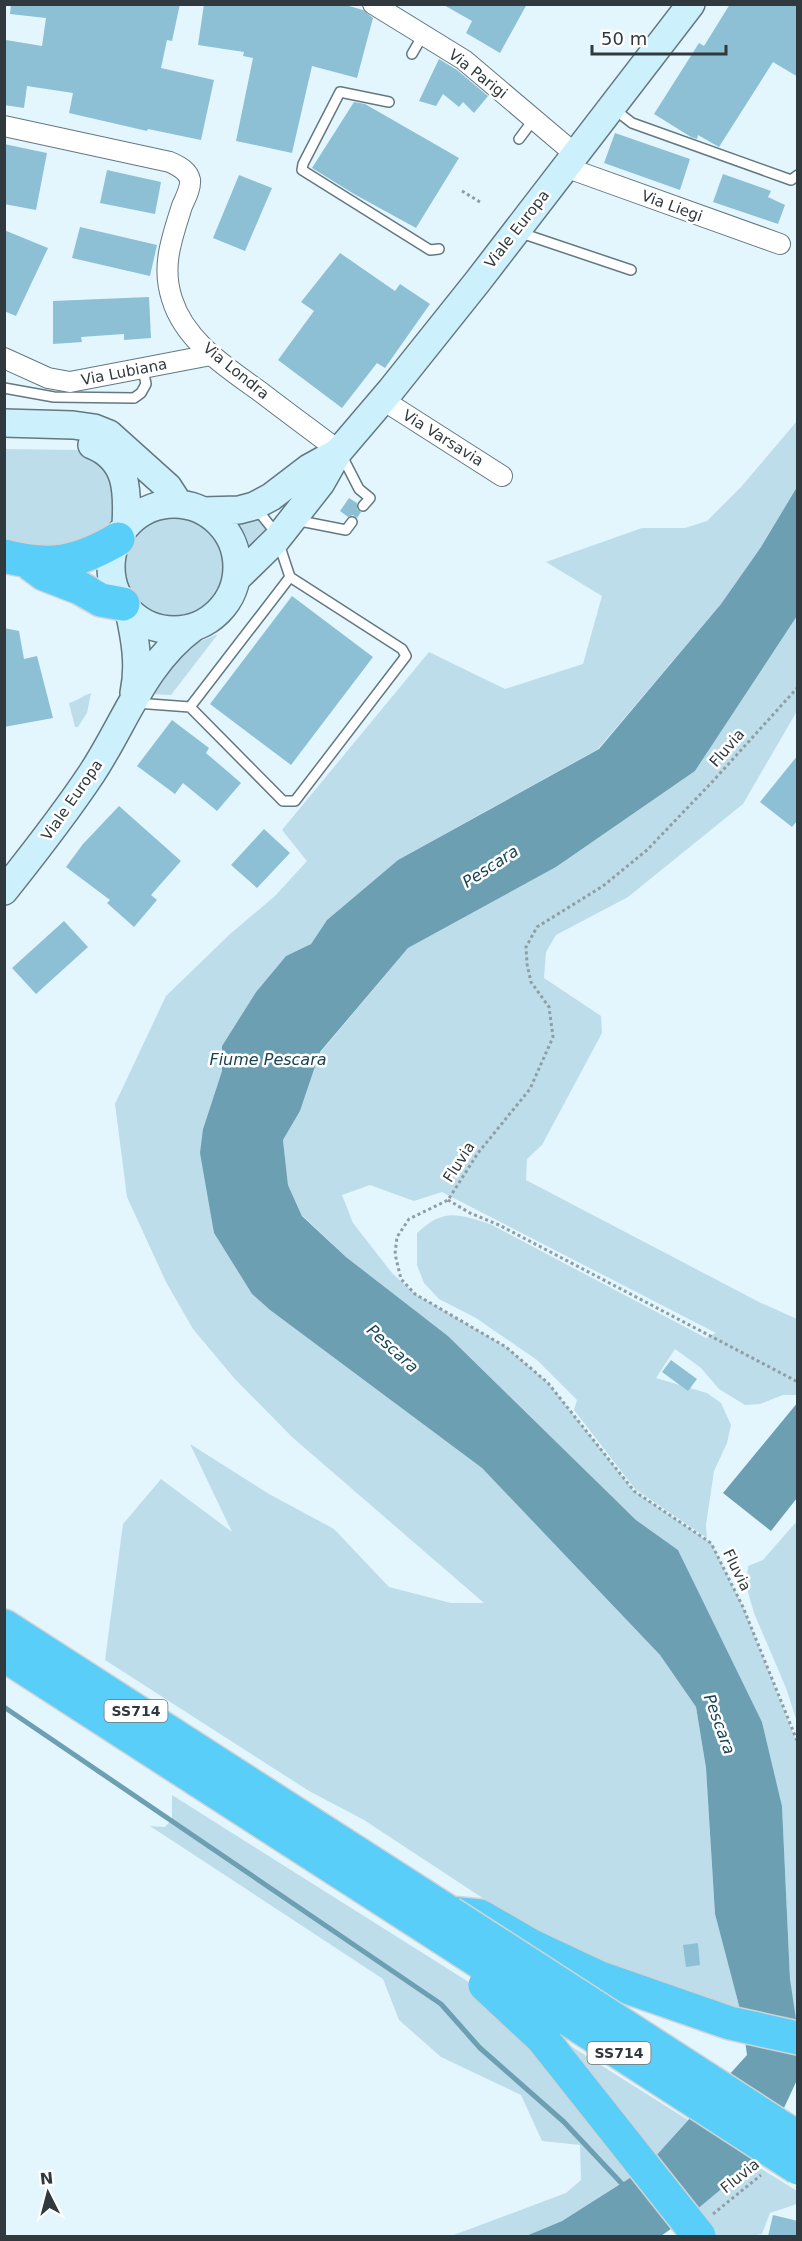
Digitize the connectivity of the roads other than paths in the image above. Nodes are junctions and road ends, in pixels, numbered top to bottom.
1 (373, 4) edge
2 (691, 4) edge
3 (423, 35) junction
4 (412, 54) dead end
5 (389, 102) dead end
6 (612, 107) junction
7 (534, 119) junction
8 (4, 126) edge
9 (519, 139) dead end
10 (570, 160) junction
11 (798, 175) edge
12 (515, 231) junction
13 (780, 244) dead end
14 (439, 249) dead end
15 (631, 270) dead end
16 (211, 355) junction
17 (4, 358) edge
18 (143, 369) junction
19 (4, 388) edge
20 (383, 400) junction
21 (4, 423) edge
22 (4, 440) edge
23 (339, 451) junction
24 (502, 476) dead end
25 (254, 506) junction
26 (363, 506) dead end
27 (191, 508) junction
28 (352, 522) dead end
29 (285, 529) junction
30 (122, 532) junction
31 (16, 559) edge
32 (290, 577) junction
33 (236, 579) junction
34 (126, 608) junction
35 (194, 627) junction
36 (131, 703) junction
37 (190, 707) junction
38 (4, 891) edge
39 (4, 1626) edge
40 (4, 1655) edge
41 (445, 1925) junction
42 (798, 2038) edge
43 (798, 2138) edge
44 (798, 2168) edge
45 (705, 2226) edge

1 - 3 street, Via Parigi
2 - 6 main road, Viale Europa
3 - 4 lane
3 - 7 street, Via Parigi
5 - 14 lane
6 - 10 main road, Viale Europa
6 - 11 lane
7 - 9 lane
7 - 10 street, Via Parigi
8 - 16 street, Via Londra
10 - 12 main road, Viale Europa
10 - 13 street, Via Liegi
12 - 15 lane
12 - 20 main road, Viale Europa
16 - 18 street, Via Lubiana
16 - 23 street, Via Londra
17 - 18 street, Via Lubiana
18 - 19 lane
20 - 23 main road, Viale Europa
20 - 24 street, Via Varsavia
21 - 27 main road
22 - 30 main road
23 - 25 main road, Viale Europa
23 - 26 lane
23 - 29 main road, Viale Europa
25 - 27 main road, Viale Europa
25 - 29 lane
27 - 30 main road
27 - 33 main road
28 - 29 lane
29 - 32 lane
29 - 33 main road, Viale Europa
30 - 31 highway
30 - 34 main road
31 - 34 highway
32 - 37 lane
32 - 37 lane
33 - 35 main road
34 - 35 main road
34 - 36 main road, Viale Europa
35 - 36 main road, Viale Europa
36 - 37 lane
36 - 38 main road, Viale Europa
39 - 41 highway, SS714
40 - 41 highway, SS714
41 - 42 highway
41 - 43 highway, SS714, bridge
41 - 44 highway, SS714, bridge
41 - 45 highway, bridge

